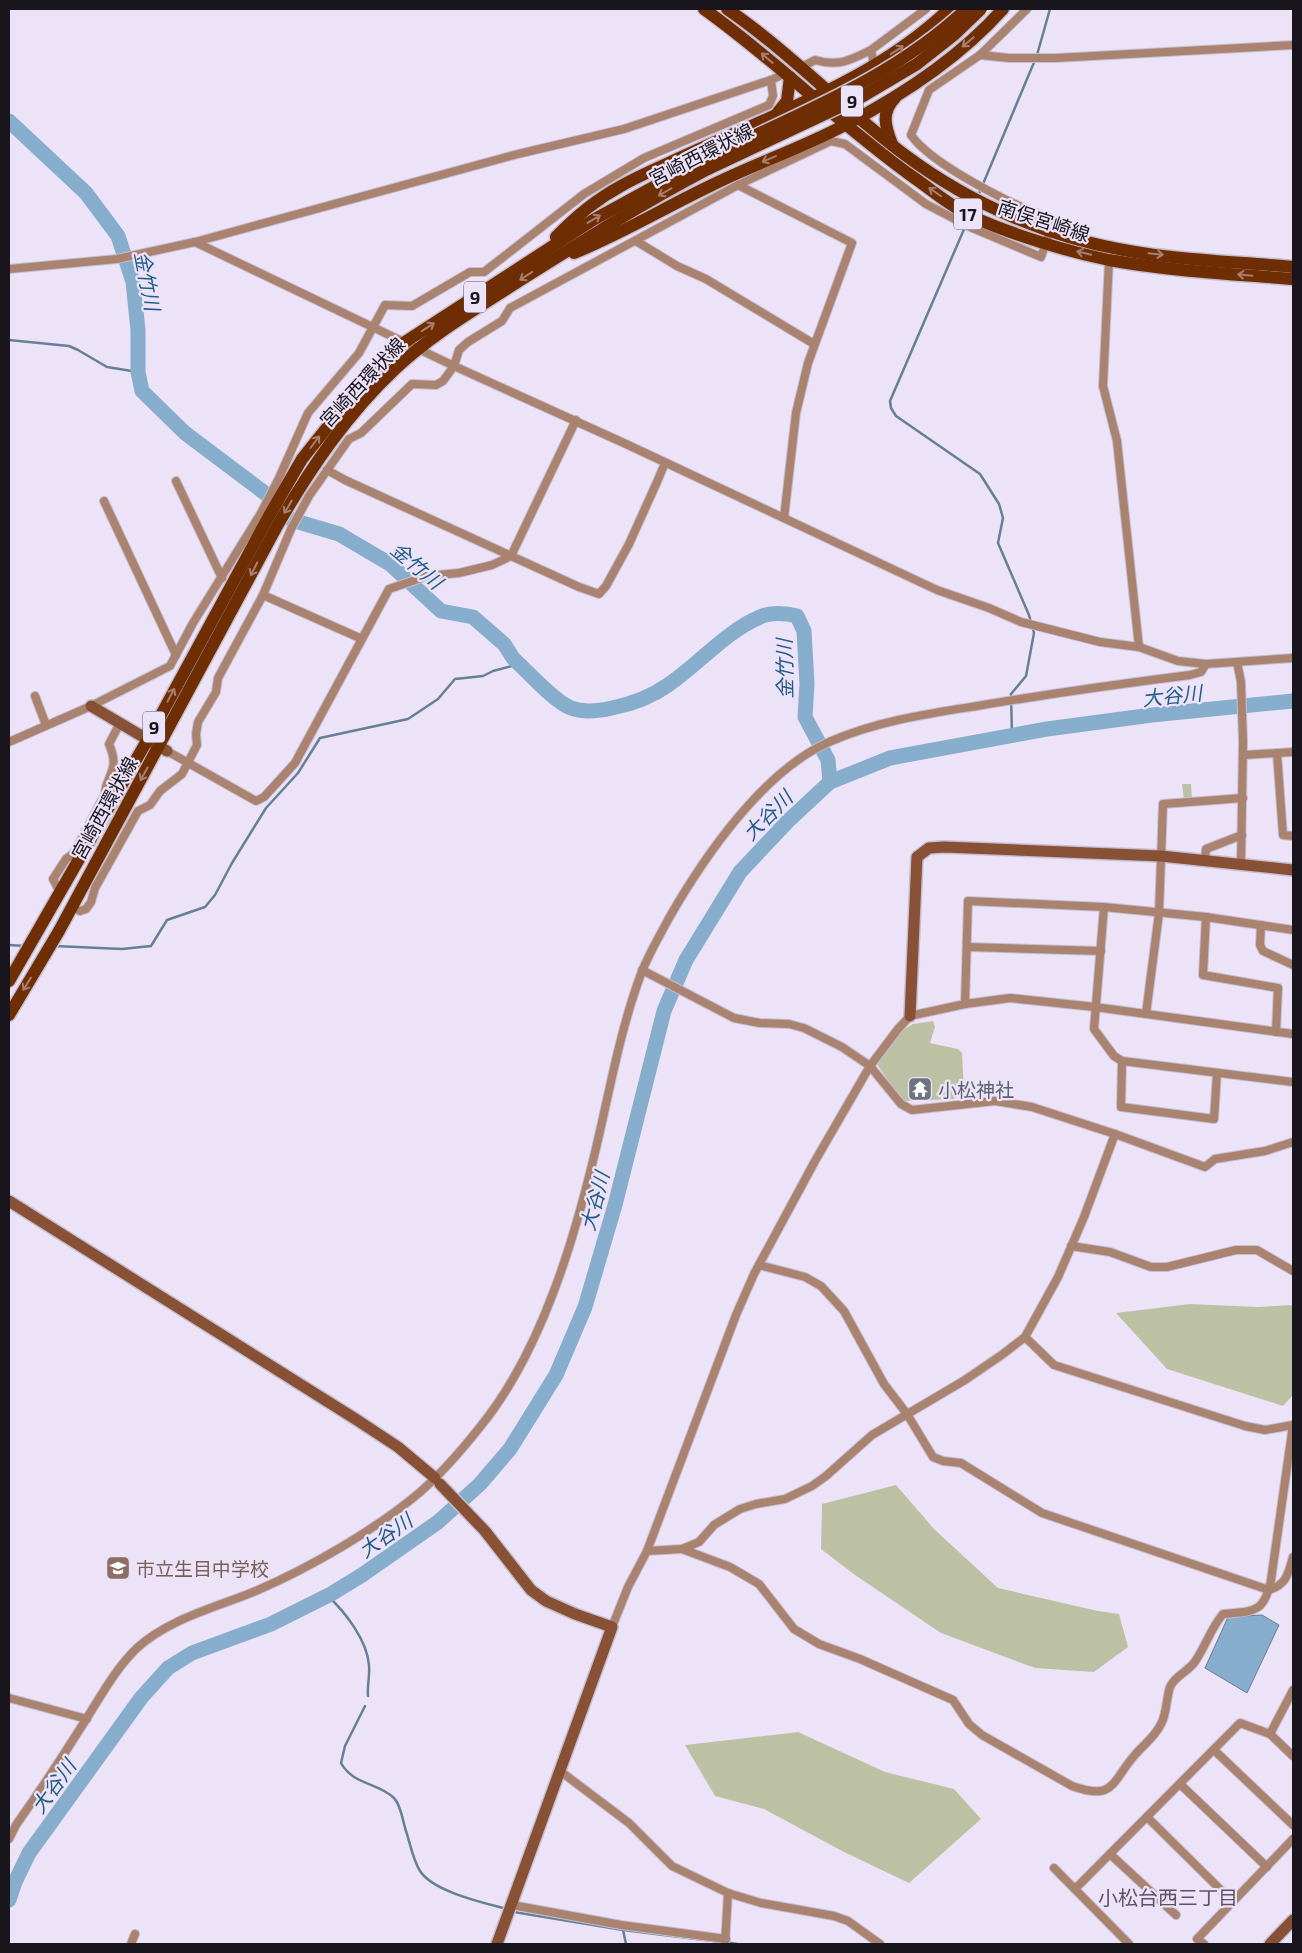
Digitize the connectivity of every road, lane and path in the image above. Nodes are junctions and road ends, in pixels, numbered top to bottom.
1 (704, 9) edge
2 (727, 9) edge
3 (926, 9) edge
4 (949, 9) edge
5 (966, 9) edge
6 (981, 9) edge
7 (1003, 9) edge
8 (1026, 9) edge
9 (1293, 45) edge
10 (871, 50) junction
11 (980, 55) junction
12 (874, 64) junction
13 (800, 68) junction
14 (788, 75) junction
15 (771, 80) junction
16 (828, 92) junction
17 (898, 94) junction
18 (814, 97) junction
19 (774, 116) junction
20 (858, 117) junction
21 (846, 125) junction
22 (892, 145) junction
23 (904, 154) junction
24 (706, 164) junction
25 (898, 166) junction
26 (738, 185) junction
27 (1048, 237) junction
28 (636, 241) junction
29 (195, 242) junction
30 (541, 260) junction
31 (1109, 260) junction
32 (1293, 267) edge
33 (9, 268) edge
34 (1293, 279) edge
35 (374, 328) junction
36 (405, 342) junction
37 (814, 344) junction
38 (418, 348) junction
39 (454, 366) junction
40 (576, 420) junction
41 (665, 462) junction
42 (327, 470) junction
43 (176, 481) dead end
44 (294, 486) junction
45 (104, 501) dead end
46 (265, 514) junction
47 (784, 518) junction
48 (511, 556) junction
49 (222, 578) junction
50 (263, 595) junction
51 (362, 639) junction
52 (1139, 647) junction
53 (176, 655) junction
54 (1293, 658) edge
55 (1237, 662) junction
56 (1206, 664) junction
57 (35, 696) dead end
58 (91, 706) junction
59 (120, 723) junction
60 (46, 725) junction
61 (148, 739) junction
62 (9, 742) edge
63 (163, 748) junction
64 (1293, 752) edge
65 (1277, 753) junction
66 (1244, 754) junction
67 (187, 762) junction
68 (1243, 798) junction
69 (1242, 835) junction
70 (1293, 836) edge
71 (1161, 856) junction
72 (1204, 860) junction
73 (1242, 863) junction
74 (1293, 870) edge
75 (60, 892) junction
76 (72, 907) junction
77 (1104, 907) junction
78 (1159, 913) junction
79 (1206, 917) junction
80 (1261, 925) junction
81 (1293, 930) edge
82 (966, 947) junction
83 (1101, 951) junction
84 (1293, 965) edge
85 (644, 971) junction
86 (9, 981) edge
87 (965, 1004) junction
88 (1095, 1007) junction
89 (1146, 1014) junction
90 (9, 1015) edge
91 (910, 1016) junction
92 (1276, 1032) junction
93 (1293, 1034) edge
94 (1122, 1062) junction
95 (870, 1066) junction
96 (1217, 1073) junction
97 (1293, 1082) edge
98 (1115, 1134) junction
99 (1293, 1142) edge
100 (9, 1201) edge
101 (1071, 1246) junction
102 (759, 1265) junction
103 (1293, 1271) edge
104 (1025, 1337) junction
105 (907, 1414) junction
106 (437, 1481) junction
107 (682, 1549) junction
108 (647, 1551) junction
109 (1293, 1557) edge
110 (1269, 1590) junction
111 (612, 1627) junction
112 (1293, 1690) edge
113 (9, 1698) edge
114 (86, 1719) junction
115 (1270, 1734) junction
116 (1214, 1750) junction
117 (1293, 1756) edge
118 (560, 1771) junction
119 (1180, 1784) junction
120 (1147, 1817) junction
121 (1293, 1825) edge
122 (1293, 1839) edge
123 (9, 1840) edge
124 (1110, 1854) junction
125 (1267, 1867) junction
126 (1054, 1868) dead end
127 (1075, 1889) junction
128 (728, 1893) junction
129 (1233, 1902) junction
130 (512, 1905) junction
131 (1176, 1915) dead end
132 (1293, 1920) edge
133 (135, 1934) dead end
134 (725, 1942) edge
135 (131, 1944) edge
136 (498, 1944) edge
137 (880, 1944) edge
138 (1129, 1944) edge
139 (1204, 1944) edge
140 (1270, 1944) edge

14 -> 1 main road, 南俣宮崎線 / 17
2 - 13 main road, 南俣宮崎線 / 17
3 - 10 street
12 -> 4 main road
5 - 24 main road, 宮崎西環状線 / 9, bridge
6 - 24 main road, 宮崎西環状線 / 9, bridge
7 -> 17 main road
8 - 11 street
9 - 11 street
10 - 12 street
10 - 13 street
11 - 27 street
12 - 16 main road
13 - 16 main road, 南俣宮崎線 / 17
14 - 15 street
14 - 18 main road, 南俣宮崎線 / 17
14 - 19 main road
15 - 29 street
15 - 35 street
16 - 18 main road
16 - 20 main road, 南俣宮崎線 / 17
17 - 20 main road
17 - 22 main road
18 - 19 main road
18 - 21 main road, 南俣宮崎線 / 17
30 -> 19 main road
20 - 21 main road
20 - 22 main road, 南俣宮崎線 / 17
21 - 25 main road, 南俣宮崎線 / 17
21 -> 30 main road
22 - 23 main road, 南俣宮崎線 / 17
23 - 25 street
23 - 27 main road, 南俣宮崎線 / 17
24 - 30 main road, 宮崎西環状線 / 9
27 -> 25 main road, 南俣宮崎線 / 17
26 - 27 street
26 - 28 street
26 - 37 street
31 -> 27 main road, 南俣宮崎線 / 17
27 -> 32 main road, 南俣宮崎線 / 17
28 - 37 street
28 - 39 street
29 - 33 street
29 - 35 street
36 -> 30 main road, 宮崎西環状線 / 9
30 -> 38 main road, 宮崎西環状線 / 9
34 -> 31 main road, 南俣宮崎線 / 17
31 - 52 street
35 - 36 street
35 - 44 street
36 - 38 street
44 -> 36 main road, 宮崎西環状線 / 9
37 - 47 street
38 - 39 street
38 - 44 main road, 宮崎西環状線 / 9
39 - 40 street
39 - 42 street
40 - 41 street
40 - 48 street
41 - 47 street
41 - 48 street
42 - 44 street
42 - 48 street
43 - 49 street
44 - 46 main road, 宮崎西環状線 / 9
44 - 50 street
44 -> 63 main road, 宮崎西環状線 / 9
45 - 53 street
46 - 49 street
61 -> 46 main road, 宮崎西環状線 / 9
47 - 52 street
48 - 51 street
49 - 53 street
50 - 51 street
50 - 67 street
51 - 67 street
52 - 56 street
53 - 58 street
54 - 55 street
55 - 56 street
55 - 66 street
56 - 85 street
57 - 60 street
58 - 59 street
58 - 60 street
59 - 61 street
59 - 75 street
60 - 62 street
61 - 63 street
61 - 75 main road, 宮崎西環状線 / 9
63 - 67 street
63 -> 76 main road, 宮崎西環状線 / 9
64 - 65 street
65 - 66 street
65 - 70 street
66 - 68 street
67 - 76 street
68 - 69 street
68 - 71 street
69 - 72 street
69 - 73 street
71 - 72 street
71 - 78 street
71 - 91 street
72 - 73 street
73 - 74 street
75 - 86 main road, 宮崎西環状線 / 9
76 -> 90 main road, 宮崎西環状線 / 9
77 - 78 street
77 - 82 street
77 - 83 street
78 - 79 street
78 - 89 street
79 - 80 street
79 - 92 street
80 - 81 street
80 - 84 street
82 - 83 street
82 - 87 street
83 - 88 street
85 - 95 street
85 - 106 street
87 - 88 street
87 - 91 street
88 - 89 street
88 - 94 street
89 - 92 street
91 - 95 street
92 - 93 street
94 - 96 street
94 - 96 street
95 - 98 street
95 - 102 street
96 - 97 street
98 - 99 street
98 - 101 street
100 - 106 street
101 - 103 street
101 - 104 street
102 - 105 street
102 - 108 street
104 - 105 street
104 - 110 street
105 - 107 street
105 - 110 street
106 - 111 street
106 - 114 street
107 - 108 street
107 - 110 street
108 - 111 street
109 - 110 street
111 - 118 street
112 - 115 street
113 - 114 street
114 - 123 street
115 - 116 street
115 - 117 street
116 - 119 street
116 - 121 street
118 - 128 street
118 - 130 street
119 - 120 street
119 - 125 street
120 - 124 street
120 - 129 street
122 - 125 street
124 - 127 street
124 - 131 street
125 - 129 street
126 - 127 street
127 - 138 street
128 - 134 street
128 - 137 street
129 - 139 street
130 - 134 street
130 - 136 street
132 - 140 street
133 - 135 street

